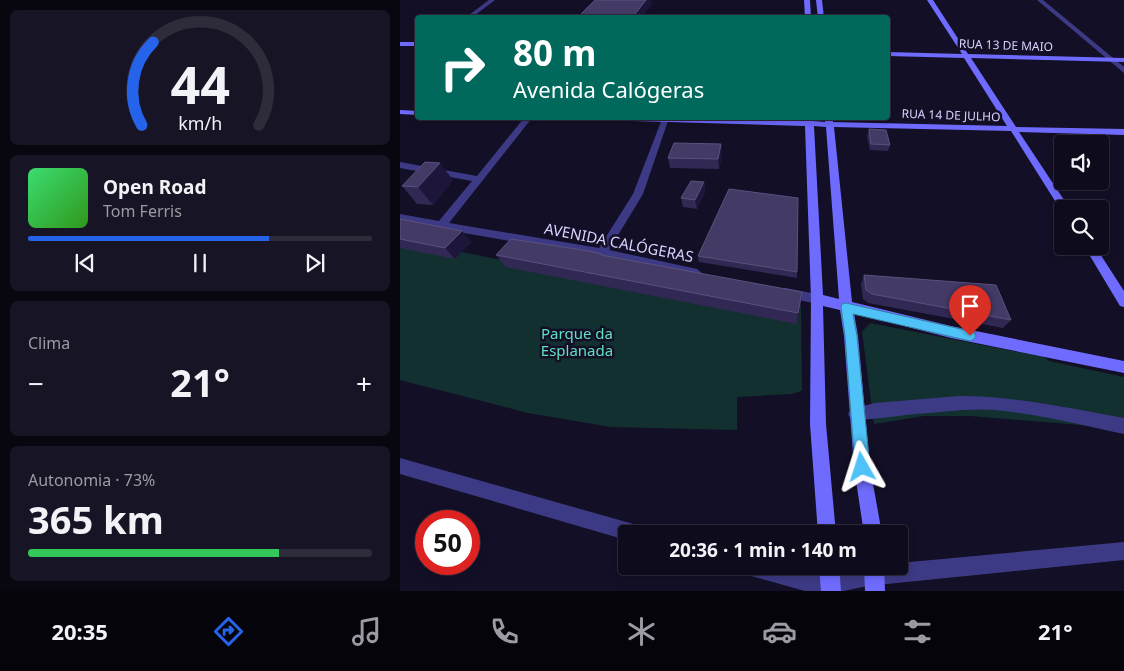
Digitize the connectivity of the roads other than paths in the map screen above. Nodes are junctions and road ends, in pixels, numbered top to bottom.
1 (492, 0) edge
2 (807, 0) edge
3 (819, 0) edge
4 (930, 0) edge
5 (1040, 0) edge
6 (471, 15) edge
7 (808, 15) edge
8 (821, 15) edge
9 (400, 44) edge
10 (415, 44) edge
11 (890, 54) edge
12 (967, 56) junction
13 (1110, 60) junction
14 (1124, 60) edge
15 (1124, 71) edge
16 (400, 112) edge
17 (415, 113) edge
18 (526, 120) edge
19 (666, 120) edge
20 (809, 120) edge
21 (830, 121) edge
22 (1015, 129) junction
23 (1124, 132) edge
24 (400, 165) edge
25 (479, 179) junction
26 (1059, 200) edge
27 (400, 218) edge
28 (442, 225) junction
29 (602, 253) junction
30 (1095, 255) edge
31 (708, 276) edge
32 (774, 290) edge
33 (817, 299) junction
34 (1124, 302) edge
35 (846, 307) junction
36 (1124, 367) edge
37 (856, 414) junction
38 (1124, 426) edge
39 (400, 466) edge
40 (826, 525) edge
41 (872, 525) edge
42 (618, 529) edge
43 (1124, 551) edge
44 (783, 575) edge
45 (875, 577) edge
46 (830, 580) edge

1 - 6 street
2 - 7 street
3 - 8 street
4 - 12 street
5 - 13 street
9 - 10 street
11 - 12 street, RUA 13 DE MAIO
12 - 13 street, RUA 13 DE MAIO
12 - 22 street
13 - 14 street, RUA 13 DE MAIO
13 - 15 street
16 - 17 street
18 - 25 street
19 - 29 street
20 - 21 street, RUA 14 DE JULHO
20 - 33 street
21 - 22 street, RUA 14 DE JULHO
21 - 35 street
22 - 23 street, RUA 14 DE JULHO
22 - 26 street
24 - 25 street
25 - 28 street
27 - 28 street, AVENIDA CALÓGERAS
28 - 29 street, AVENIDA CALÓGERAS
29 - 31 street, AVENIDA CALÓGERAS
30 - 34 street
32 - 33 street
33 - 35 street
33 - 40 street
35 - 36 street
35 - 37 street
37 - 38 street
37 - 41 street
39 - 42 street
43 - 45 street
44 - 46 street
45 - 46 street

